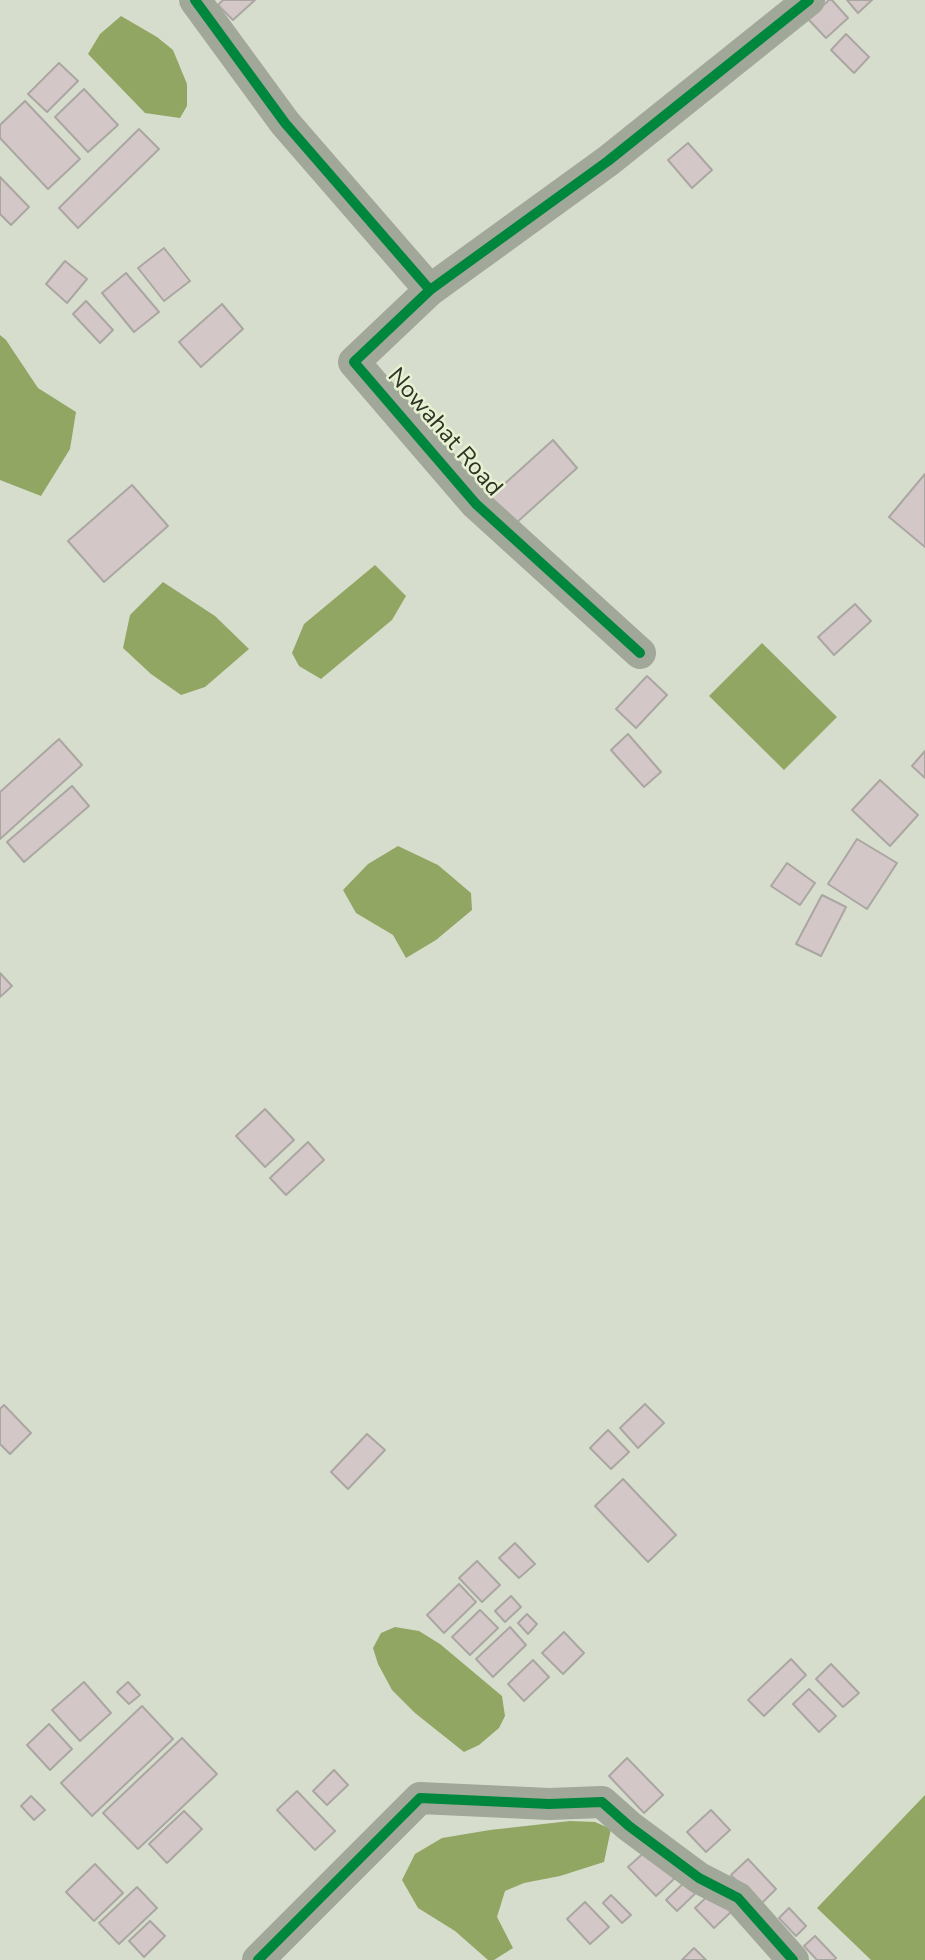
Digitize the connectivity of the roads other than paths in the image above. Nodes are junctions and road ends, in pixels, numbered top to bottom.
1 (195, 0) edge
2 (809, 0) edge
3 (429, 290) junction
4 (640, 653) dead end
5 (258, 1960) edge
6 (794, 1960) edge

1 - 3 street
2 - 3 street
3 - 4 street, Nowahat Road
5 - 6 street

